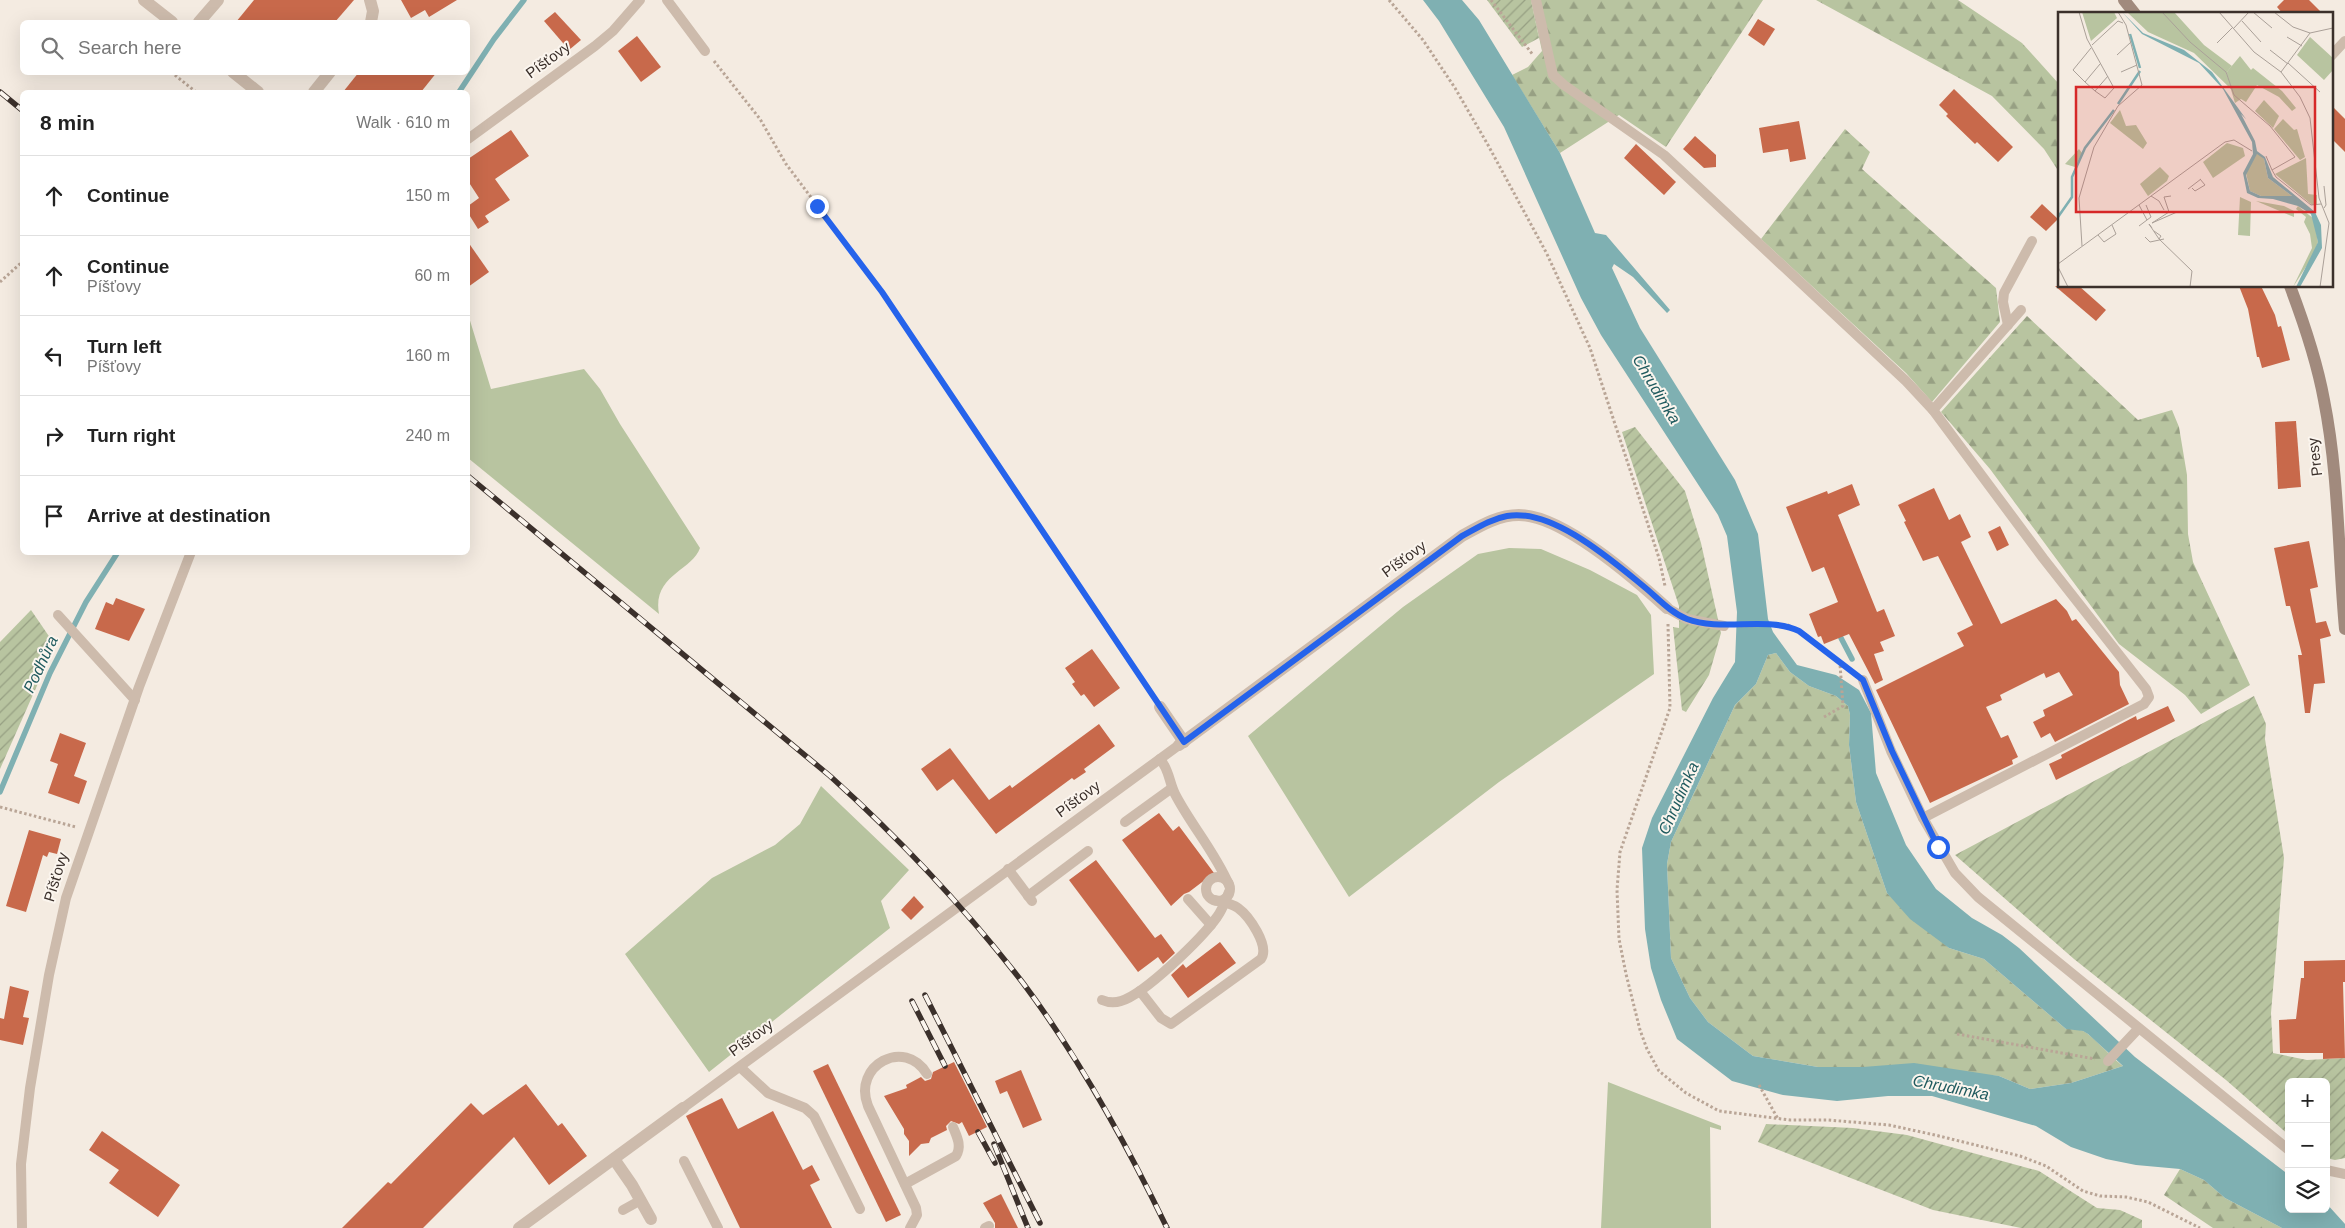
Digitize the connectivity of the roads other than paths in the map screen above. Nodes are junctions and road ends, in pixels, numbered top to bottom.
1 (144, 0) edge
2 (218, 0) edge
3 (370, 0) edge
4 (640, 0) edge
5 (666, 0) edge
6 (1536, 0) edge
7 (2124, 0) edge
8 (2133, 12) edge
9 (169, 20) edge
10 (202, 20) edge
11 (371, 20) edge
12 (2345, 41) edge
13 (705, 51) road end
14 (2332, 55) edge
15 (237, 75) edge
16 (328, 75) edge
17 (256, 90) edge
18 (316, 90) edge
19 (470, 138) edge
20 (2032, 241) dead end
21 (2291, 288) edge
22 (2021, 310) dead end
23 (2008, 325) junction
24 (1933, 410) junction
25 (190, 555) edge
26 (1667, 608) joint
27 (61, 619) dead end
28 (1724, 626) road end
29 (2345, 629) edge
30 (1863, 680) road end
31 (135, 700) junction
32 (1160, 707) road end
33 (1181, 743) junction
34 (1160, 759) junction
35 (1172, 788) junction
36 (1923, 818) junction
37 (1125, 822) dead end
38 (1088, 851) dead end
39 (1008, 869) junction
40 (1229, 888) junction
41 (1188, 899) dead end
42 (1220, 901) junction
43 (1211, 925) junction
44 (1140, 991) junction
45 (1102, 1000) dead end
46 (2138, 1029) junction
47 (2108, 1061) road end
48 (740, 1067) junction
49 (927, 1074) dead end
50 (683, 1108) joint
51 (953, 1127) dead end
52 (2285, 1147) edge
53 (614, 1159) junction
54 (684, 1161) dead end
55 (2330, 1171) edge
56 (2345, 1174) edge
57 (905, 1184) junction
58 (641, 1200) junction
59 (860, 1209) dead end
60 (623, 1210) dead end
61 (653, 1224) edge
62 (22, 1228) edge
63 (519, 1228) edge
64 (718, 1228) edge
65 (910, 1228) edge

1 - 9 street
2 - 10 street
3 - 11 street
4 - 19 lane, Píšťovy
5 - 13 lane
6 - 24 lane
7 - 8 street
12 - 14 lane
15 - 17 street
16 - 18 street
20 - 23 lane
21 - 29 street, Presy
22 - 23 lane
23 - 24 lane
24 - 36 lane
25 - 31 lane, Píšťovy
26 - 28 lane
26 - 33 street, Píšťovy
27 - 31 lane
30 - 36 lane
31 - 62 lane, Píšťovy
32 - 33 street
33 - 34 lane, Píšťovy
34 - 35 lane
34 - 39 lane, Píšťovy
35 - 37 lane
35 - 40 lane
36 - 46 lane
38 - 39 lane
39 - 48 lane, Píšťovy
40 - 42 lane
40 - 42 lane
41 - 43 lane
42 - 43 lane
42 - 44 lane
43 - 44 lane
44 - 45 lane
46 - 47 lane
46 - 52 lane
48 - 50 lane, Píšťovy
48 - 59 lane
49 - 57 lane
50 - 53 street, Píšťovy
51 - 57 lane
53 - 58 street
53 - 63 street, Píšťovy
54 - 64 lane
55 - 56 lane
57 - 65 lane
58 - 60 lane
58 - 61 street

